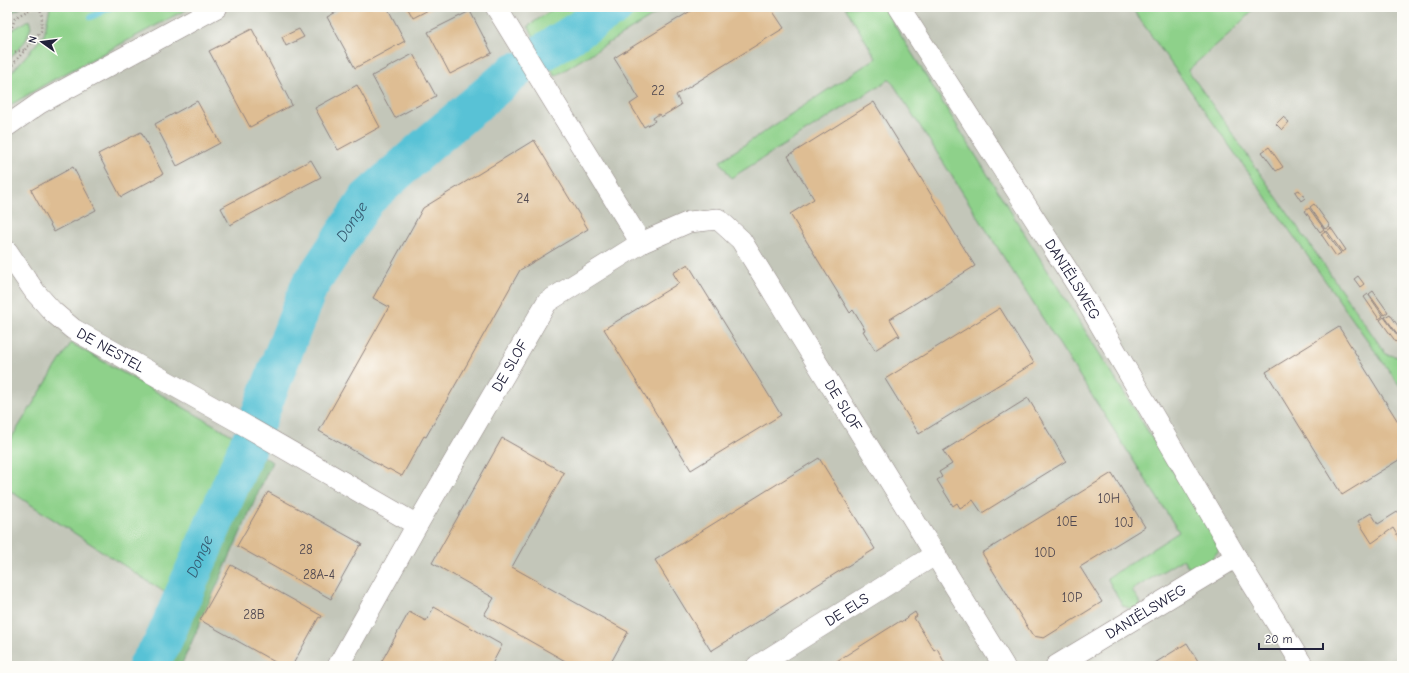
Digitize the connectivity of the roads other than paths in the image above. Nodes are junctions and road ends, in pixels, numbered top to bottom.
1 (217, 7) edge
2 (496, 7) edge
3 (899, 7) edge
4 (7, 126) edge
5 (641, 243) junction
6 (7, 251) edge
7 (417, 525) junction
8 (936, 554) junction
9 (1236, 557) junction
10 (338, 666) edge
11 (757, 666) edge
12 (1004, 666) edge
13 (1056, 666) edge
14 (1303, 666) edge

1 - 4 street
2 - 5 street
3 - 9 street, DANIËLSWEG
5 - 7 street, DE SLOF
5 - 8 street, DE SLOF
6 - 7 street, DE NESTEL
7 - 10 street, DE SLOF
8 - 11 street, DE ELS
8 - 12 street, DE SLOF
9 - 13 street, DANIËLSWEG
9 - 14 street, DANIËLSWEG

